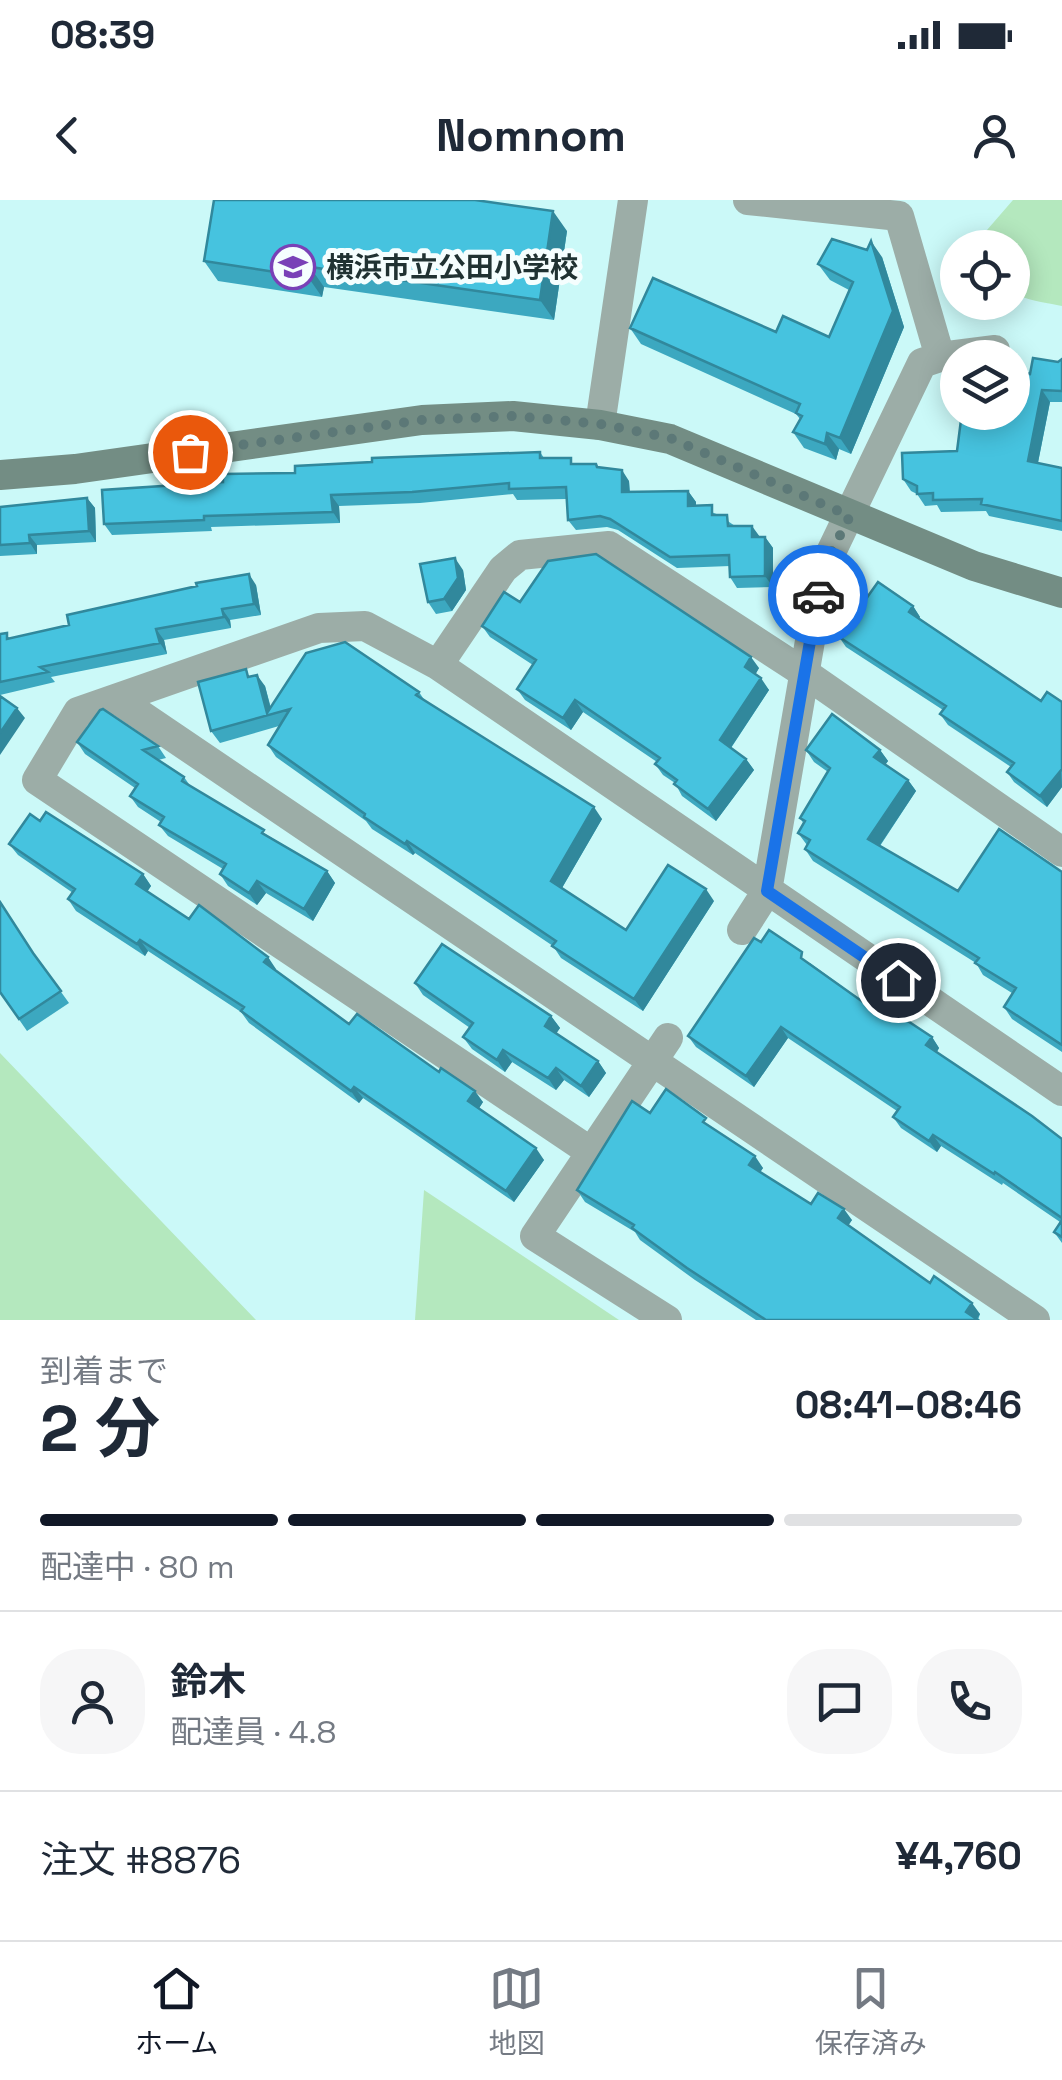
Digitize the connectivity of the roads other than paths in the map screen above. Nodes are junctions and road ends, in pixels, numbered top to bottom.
1 (633, 200) edge
2 (748, 200) edge
3 (940, 357) joint
4 (600, 424) junction
5 (0, 475) edge
6 (850, 516) junction
7 (1062, 593) edge
8 (438, 665) junction
9 (806, 674) junction
10 (117, 699) junction
11 (1062, 852) edge
12 (767, 891) junction
13 (742, 930) dead end
14 (660, 1050) junction
15 (1062, 1091) edge
16 (590, 1152) junction
17 (667, 1320) edge
18 (1035, 1320) edge

1 - 4 street
2 - 3 street
3 - 6 street
4 - 5 street
4 - 6 street
6 - 7 street
6 - 9 street
8 - 9 street
8 - 10 street
8 - 12 street
9 - 11 street
9 - 12 street
10 - 14 street
10 - 16 street
12 - 13 street
12 - 15 street
14 - 16 street
14 - 18 street
16 - 17 street

